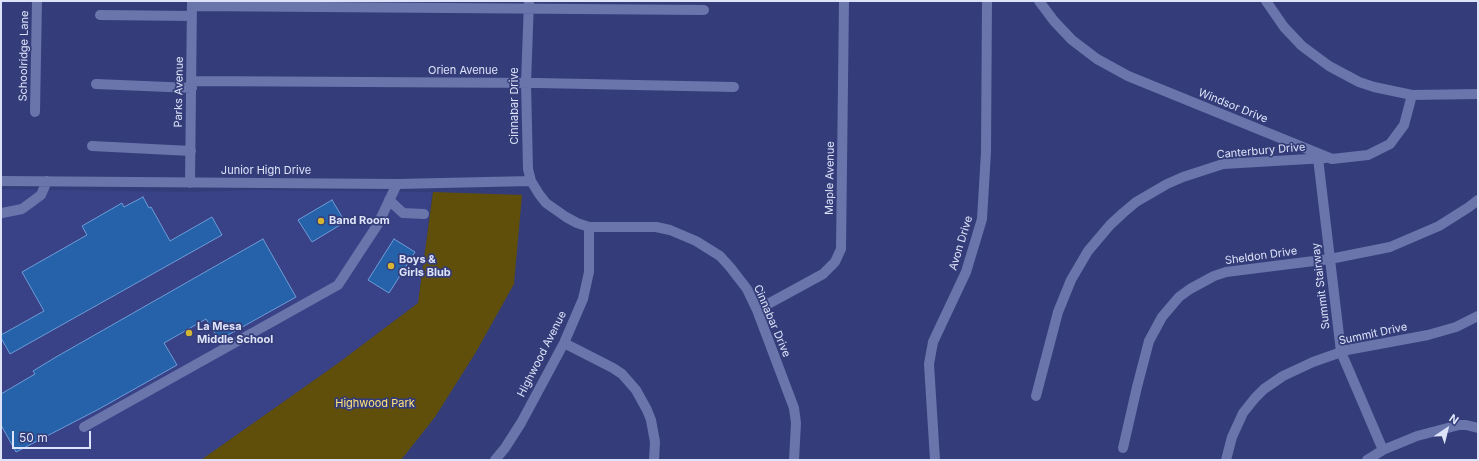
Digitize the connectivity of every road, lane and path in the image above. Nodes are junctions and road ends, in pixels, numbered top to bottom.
1 (37, 1) edge
2 (844, 1) edge
3 (987, 1) edge
4 (1039, 1) edge
5 (1266, 1) edge
6 (529, 5) edge
7 (192, 7) edge
8 (704, 10) dead end
9 (100, 15) dead end
10 (526, 83) junction
11 (96, 84) dead end
12 (192, 85) junction
13 (734, 87) dead end
14 (1478, 94) edge
15 (1412, 95) junction
16 (35, 112) dead end
17 (92, 146) dead end
18 (191, 151) junction
19 (1318, 158) junction
20 (1332, 159) junction
21 (1, 181) edge
22 (47, 181) junction
23 (531, 182) junction
24 (190, 183) junction
25 (397, 184) junction
26 (389, 200) junction
27 (1478, 200) edge
28 (1, 214) edge
29 (424, 214) dead end
30 (589, 227) junction
31 (1330, 259) junction
32 (757, 310) junction
33 (1478, 316) edge
34 (564, 343) junction
35 (1341, 352) junction
36 (1036, 396) dead end
37 (84, 427) dead end
38 (1478, 428) edge
39 (1123, 448) dead end
40 (1383, 450) junction
41 (495, 460) edge
42 (654, 460) edge
43 (794, 460) edge
44 (935, 460) edge
45 (1226, 460) edge
46 (1367, 460) edge

1 - 16 street, Schoolridge Lane
2 - 32 street, Maple Avenue
3 - 44 street, Avon Drive
4 - 20 street, Windsor Drive
5 - 15 street
6 - 7 street
6 - 8 street
6 - 10 street, Cinnabar Drive
7 - 9 street
7 - 12 street, Parks Avenue
10 - 12 street, Orien Avenue
10 - 13 street, Orien Avenue
10 - 23 street, Cinnabar Drive
11 - 12 street, Orien Avenue
12 - 18 street, Parks Avenue
14 - 15 street
15 - 20 street, Windsor Drive
17 - 18 street
18 - 24 street, Parks Avenue
19 - 20 street, Canterbury Drive
19 - 31 street, Summit Stairway
19 - 36 street, Canterbury Drive
21 - 22 street, Junior High Drive
22 - 24 street, Junior High Drive
22 - 28 street
23 - 25 street, Junior High Drive
23 - 30 street, Cinnabar Drive
24 - 25 street, Junior High Drive
25 - 26 street
26 - 29 street
26 - 37 street
27 - 31 street, Sheldon Drive
30 - 32 street, Cinnabar Drive
30 - 34 street, Highwood Avenue
31 - 35 street, Summit Stairway
31 - 39 street, Sheldon Drive
32 - 43 street, Cinnabar Drive
33 - 35 street, Summit Drive
34 - 41 street, Highwood Avenue
34 - 42 street
35 - 40 street, Summit Stairway
35 - 45 street, Summit Drive
38 - 40 street
40 - 46 street

